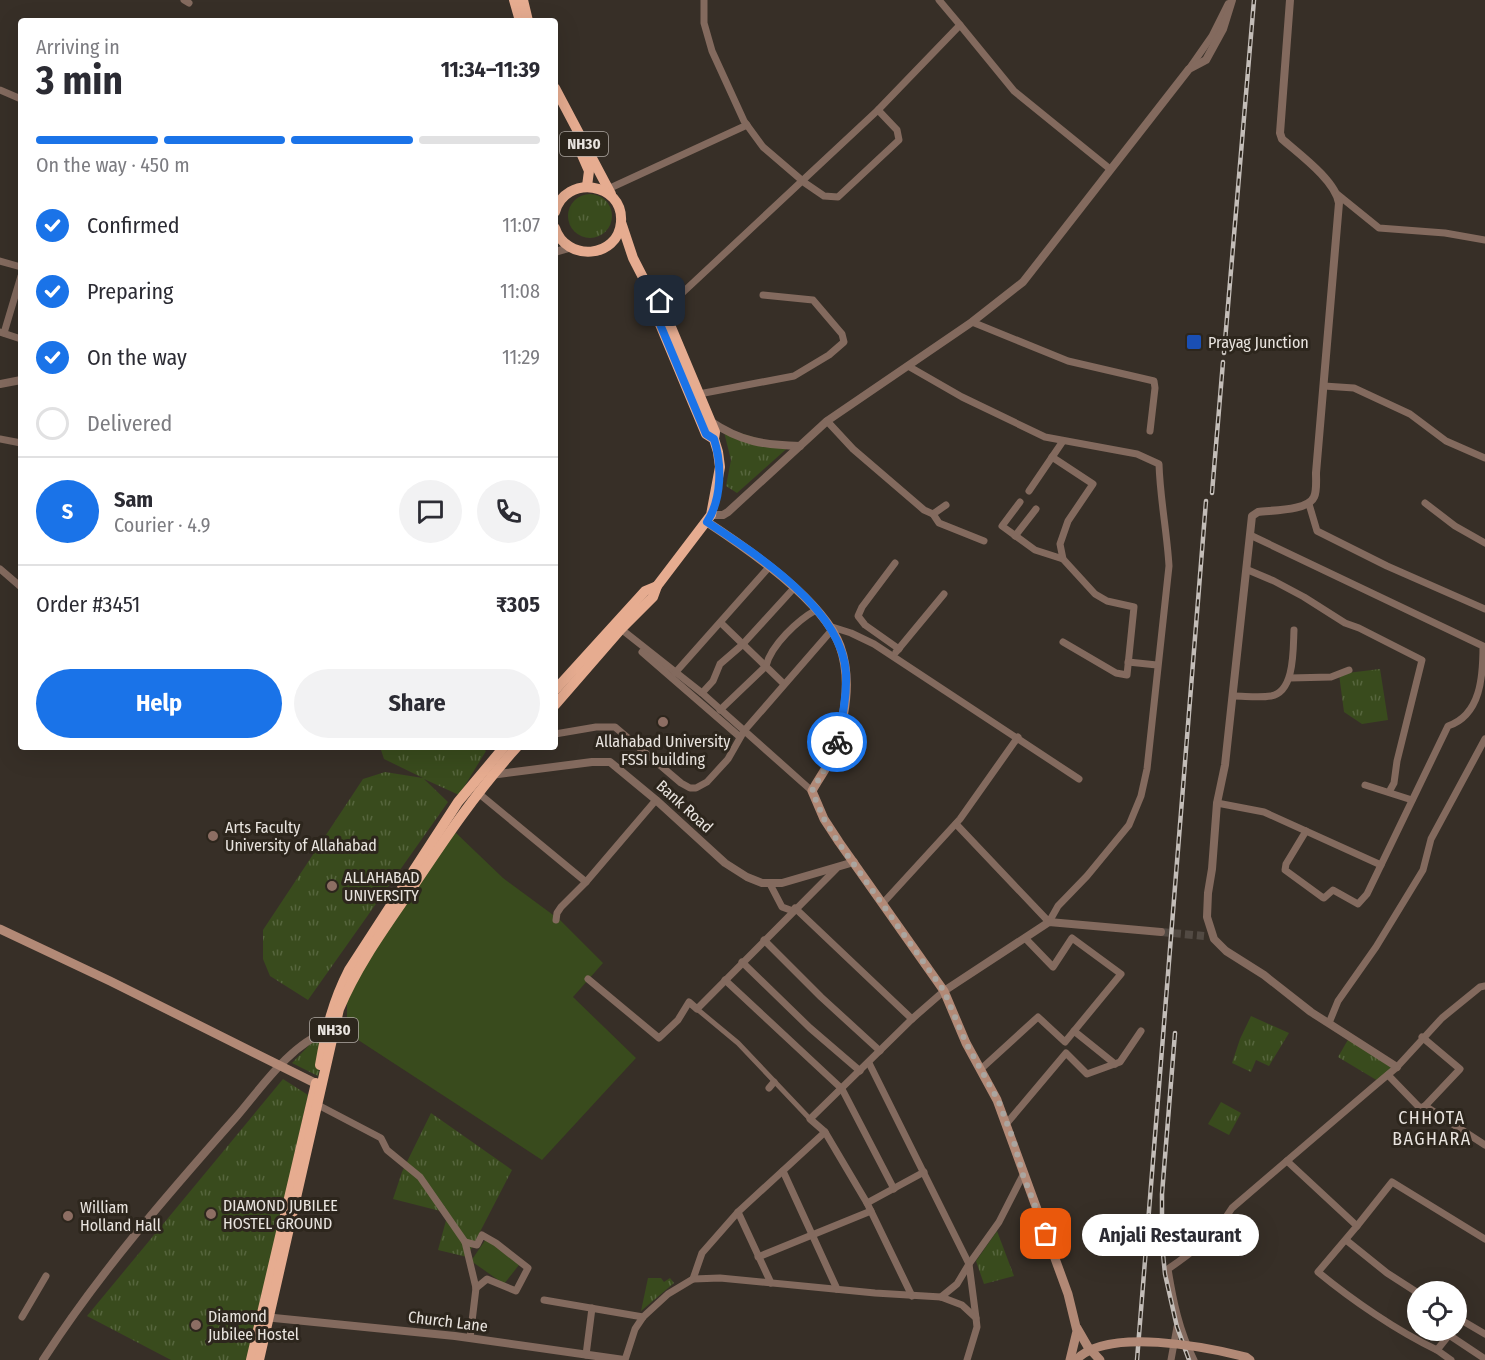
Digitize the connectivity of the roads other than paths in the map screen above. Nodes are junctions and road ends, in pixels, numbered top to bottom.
1 (514, 0) edge
2 (523, 0) edge
3 (704, 0) edge
4 (939, 0) edge
5 (1231, 0) edge
6 (1290, 0) edge
7 (519, 18) edge
8 (527, 18) edge
9 (960, 25) junction
10 (0, 90) edge
11 (558, 94) edge
12 (18, 98) edge
13 (558, 110) edge
14 (879, 110) junction
15 (747, 125) junction
16 (1110, 169) junction
17 (803, 181) junction
18 (587, 186) junction
19 (611, 194) junction
20 (1337, 194) junction
21 (558, 196) edge
22 (621, 222) junction
23 (558, 234) edge
24 (1485, 240) edge
25 (569, 248) junction
26 (558, 251) edge
27 (0, 261) edge
28 (18, 266) edge
29 (18, 287) edge
30 (762, 295) dead end
31 (653, 297) junction
32 (664, 310) junction
33 (972, 322) junction
34 (2, 332) edge
35 (18, 338) edge
36 (908, 366) junction
37 (18, 381) edge
38 (0, 384) edge
39 (1324, 386) junction
40 (699, 393) junction
41 (710, 420) junction
42 (826, 422) junction
43 (1150, 431) dead end
44 (0, 439) edge
45 (714, 439) junction
46 (1063, 441) junction
47 (18, 442) edge
48 (800, 446) junction
49 (1052, 457) junction
50 (1485, 458) edge
51 (1029, 491) dead end
52 (1020, 502) dead end
53 (1425, 503) dead end
54 (1309, 504) junction
55 (946, 505) dead end
56 (1036, 509) dead end
57 (933, 514) junction
58 (709, 518) junction
59 (1250, 535) junction
60 (1015, 536) junction
61 (984, 541) dead end
62 (1485, 543) edge
63 (1064, 559) junction
64 (895, 563) dead end
65 (770, 566) junction
66 (0, 569) edge
67 (1248, 570) junction
68 (18, 584) edge
69 (657, 586) junction
70 (794, 588) junction
71 (944, 594) dead end
72 (1485, 609) edge
73 (816, 610) junction
74 (721, 623) junction
75 (830, 628) junction
76 (621, 629) junction
77 (1294, 630) dead end
78 (1063, 642) dead end
79 (742, 645) junction
80 (638, 648) dead end
81 (899, 649) junction
82 (892, 656) junction
83 (1128, 662) junction
84 (1157, 665) junction
85 (766, 666) junction
86 (1349, 670) dead end
87 (675, 672) junction
88 (1290, 678) junction
89 (784, 684) junction
90 (558, 687) edge
91 (702, 693) junction
92 (1233, 696) junction
93 (558, 702) edge
94 (720, 710) junction
95 (558, 733) edge
96 (742, 734) junction
97 (1018, 737) junction
98 (1485, 739) edge
99 (502, 750) edge
100 (514, 750) edge
101 (488, 773) junction
102 (1079, 779) dead end
103 (1365, 785) dead end
104 (812, 791) junction
105 (477, 792) junction
106 (1389, 792) junction
107 (656, 800) junction
108 (1412, 800) junction
109 (1217, 803) junction
110 (956, 824) junction
111 (1306, 831) junction
112 (854, 862) junction
113 (1381, 865) junction
114 (836, 869) junction
115 (586, 882) junction
116 (770, 884) junction
117 (883, 903) junction
118 (794, 909) junction
119 (556, 920) dead end
120 (1049, 922) junction
121 (2, 931) edge
122 (1161, 932) tunnel mouth
123 (1204, 936) tunnel mouth
124 (1025, 938) junction
125 (764, 940) junction
126 (1226, 951) junction
127 (742, 962) junction
128 (588, 979) dead end
129 (725, 980) junction
130 (1485, 986) edge
131 (944, 991) junction
132 (697, 1009) junction
133 (912, 1019) junction
134 (1329, 1023) junction
135 (1074, 1031) junction
136 (1141, 1031) dead end
137 (326, 1032) junction
138 (1422, 1037) junction
139 (880, 1051) junction
140 (869, 1063) junction
141 (1115, 1064) junction
142 (280, 1066) junction
143 (1397, 1066) junction
144 (981, 1069) junction
145 (860, 1071) junction
146 (1388, 1075) junction
147 (319, 1085) junction
148 (842, 1089) junction
149 (318, 1105) junction
150 (1425, 1106) junction
151 (810, 1119) junction
152 (1007, 1123) junction
153 (825, 1132) junction
154 (1485, 1145) edge
155 (1287, 1161) junction
156 (783, 1171) junction
157 (924, 1172) junction
158 (1023, 1175) junction
159 (894, 1189) junction
160 (869, 1207) junction
161 (738, 1212) junction
162 (1357, 1226) junction
163 (814, 1235) junction
164 (1485, 1239) edge
165 (1346, 1240) junction
166 (465, 1242) junction
167 (758, 1257) junction
168 (969, 1264) junction
169 (46, 1276) dead end
170 (693, 1279) junction
171 (771, 1283) junction
172 (1407, 1286) edge
173 (476, 1288) junction
174 (837, 1289) junction
175 (912, 1296) junction
176 (941, 1297) junction
177 (544, 1300) dead end
178 (592, 1308) junction
179 (22, 1317) dead end
180 (264, 1317) junction
181 (643, 1317) junction
182 (976, 1318) junction
183 (1467, 1323) edge
184 (1076, 1324) junction
185 (1177, 1327) dead end
186 (1485, 1334) edge
187 (470, 1338) junction
188 (1437, 1350) junction
189 (586, 1355) junction
190 (1485, 1359) edge
191 (43, 1360) edge
192 (251, 1360) edge
193 (259, 1360) edge
194 (625, 1360) edge
195 (967, 1360) edge
196 (1070, 1360) edge
197 (1076, 1360) edge
198 (1100, 1360) edge
199 (1171, 1360) edge
200 (1194, 1360) edge
201 (1250, 1360) edge
202 (1451, 1360) edge

1 - 7 highway
2 - 8 highway
3 - 15 street
4 - 9 street
5 - 16 street
6 - 20 street
9 - 14 street
9 - 16 street
10 - 12 street
11 - 19 highway, NH30
13 - 18 highway, NH30
14 - 17 street
14 - 17 street
15 - 17 street
15 - 19 street
16 - 33 street
17 - 32 street
18 - 19 highway
18 - 21 highway
19 - 22 highway, NH30
20 - 24 street
20 - 39 street
22 - 25 highway
22 - 31 highway, NH30
23 - 25 highway
25 - 26 street
27 - 28 street
29 - 34 street
30 - 40 street
31 - 32 highway, NH30
31 - 45 highway, NH30
32 - 40 highway, NH30
33 - 36 street
33 - 43 street
34 - 35 street
36 - 42 street
36 - 46 street
37 - 38 street
39 - 50 street
39 - 54 street
40 - 41 highway, NH30
41 - 45 highway, NH30
41 - 48 street
42 - 48 street
42 - 57 street
44 - 47 street
45 - 58 highway, NH30
46 - 49 street
46 - 84 street
48 - 58 street
49 - 51 street
49 - 63 street
52 - 60 street
53 - 62 street
54 - 59 street
54 - 72 street
55 - 57 street
56 - 60 street
57 - 61 street
58 - 65 main road
58 - 69 highway, NH30
59 - 67 street
59 - 108 street
60 - 63 street
63 - 83 street
64 - 81 street
65 - 70 main road
65 - 74 street
66 - 68 street
67 - 92 street
67 - 106 street
69 - 76 highway, NH30
69 - 90 highway
70 - 73 main road
70 - 79 street
71 - 81 street
73 - 75 main road
73 - 85 street
74 - 79 street
74 - 87 street
75 - 82 street
75 - 89 street
75 - 104 main road
76 - 87 street
76 - 93 highway, NH30
77 - 88 street
78 - 83 street
79 - 85 street
79 - 91 street
80 - 96 street
81 - 82 street
82 - 97 street
83 - 84 street
84 - 120 street
85 - 89 street
85 - 94 street
86 - 88 street
87 - 91 street
88 - 92 street
89 - 96 street
91 - 94 street
92 - 109 street
94 - 96 street
95 - 96 street
96 - 104 street
97 - 102 street
97 - 110 street
98 - 134 street
99 - 101 highway
100 - 101 highway, NH30
101 - 105 highway, NH30
101 - 107 street, Bank Road
101 - 137 highway
103 - 106 street
104 - 112 main road
105 - 115 street
105 - 147 highway, NH30
106 - 108 street
107 - 115 street
107 - 116 street, Bank Road
108 - 113 street
109 - 111 street
109 - 126 street
110 - 117 street
110 - 120 street
111 - 113 street
111 - 113 street
112 - 114 street
112 - 117 main road
114 - 116 street
114 - 118 street
115 - 119 street
116 - 118 street
117 - 131 main road
118 - 125 street
118 - 133 street
120 - 122 street
120 - 124 street
121 - 142 main road
123 - 126 street
124 - 131 street
124 - 135 street
125 - 127 street
125 - 139 street
126 - 134 street
127 - 129 street
127 - 145 street
128 - 132 street
129 - 132 street
129 - 148 street
130 - 138 street
131 - 133 street
131 - 144 main road
132 - 151 street
133 - 139 street
134 - 143 street
135 - 141 street
135 - 144 street
136 - 141 street
137 - 142 street
137 - 147 highway
138 - 143 street
138 - 150 street
139 - 140 street
140 - 145 street
140 - 157 street
141 - 152 street
142 - 147 main road
142 - 191 street
143 - 146 street
144 - 152 main road
145 - 148 street
146 - 150 street
146 - 155 street
147 - 149 highway, NH30
147 - 180 highway
148 - 151 street
148 - 159 street
149 - 166 street
149 - 180 highway, NH30
150 - 154 street
151 - 153 street
152 - 158 main road
153 - 156 street
153 - 160 street
155 - 162 street
155 - 200 street
156 - 161 street
156 - 163 street
157 - 159 street
157 - 168 street
158 - 168 street
158 - 184 main road
159 - 160 street
160 - 163 street
160 - 175 street
161 - 167 street
161 - 170 street
162 - 164 street
162 - 165 street
163 - 167 street
163 - 174 street
165 - 172 street
165 - 188 street
166 - 173 street
166 - 173 street
167 - 171 street
168 - 176 street
168 - 182 street
169 - 179 street
170 - 171 street
170 - 181 street
171 - 174 street
173 - 187 street
174 - 175 street
175 - 176 street
176 - 182 street
177 - 178 street
178 - 181 street
178 - 189 street
180 - 187 street, Church Lane
180 - 192 highway
180 - 193 highway, NH30
181 - 194 street
182 - 195 street
183 - 186 street
184 - 196 main road
184 - 198 main road
185 - 199 street
187 - 189 street, Church Lane
188 - 190 street
188 - 202 street
189 - 194 street, Church Lane
197 - 201 main road, bridge

